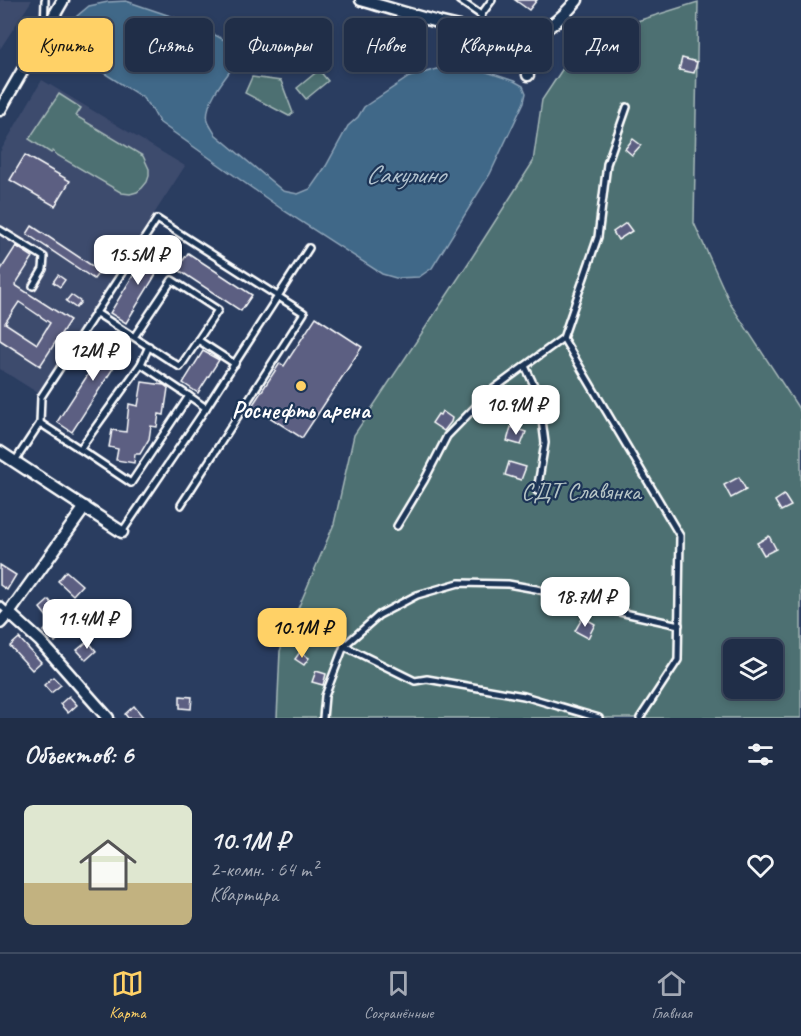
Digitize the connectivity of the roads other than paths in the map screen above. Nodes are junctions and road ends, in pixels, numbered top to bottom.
1 (45, 0) edge
2 (63, 0) edge
3 (361, 0) edge
4 (459, 0) edge
5 (492, 0) edge
6 (577, 0) edge
7 (481, 15) junction
8 (44, 18) edge
9 (52, 18) edge
10 (482, 18) edge
11 (438, 22) edge
12 (552, 24) edge
13 (21, 72) edge
14 (528, 72) edge
15 (528, 75) dead end
16 (627, 107) dead end
17 (0, 110) edge
18 (0, 231) edge
19 (309, 248) dead end
20 (33, 286) dead end
21 (279, 296) junction
22 (95, 312) junction
23 (134, 337) junction
24 (563, 338) junction
25 (198, 340) junction
26 (149, 346) junction
27 (141, 364) junction
28 (235, 364) junction
29 (525, 366) junction
30 (189, 396) junction
31 (207, 408) junction
32 (40, 423) junction
33 (80, 449) junction
34 (1, 454) edge
35 (15, 461) junction
36 (537, 491) dead end
37 (181, 505) dead end
38 (85, 507) junction
39 (397, 526) dead end
40 (122, 532) joint
41 (0, 605) edge
42 (9, 613) junction
43 (0, 623) edge
44 (679, 625) junction
45 (344, 646) junction
46 (108, 718) edge
47 (323, 718) edge
48 (599, 718) edge
49 (640, 718) edge

1 - 8 lane
2 - 9 street
3 - 11 street
4 - 7 lane
5 - 7 lane
6 - 12 street
7 - 10 lane
13 - 17 street
14 - 15 street
16 - 24 lane
18 - 20 lane
19 - 21 lane
21 - 22 lane
21 - 28 lane
21 - 37 lane
22 - 23 lane
22 - 32 lane
23 - 25 lane
23 - 26 lane
24 - 29 lane
24 - 44 lane
25 - 26 lane
25 - 28 lane
26 - 27 lane
27 - 30 lane
27 - 33 lane
28 - 31 lane
29 - 36 lane
29 - 39 lane
30 - 31 lane
30 - 33 lane
31 - 40 lane
32 - 33 lane
32 - 35 lane
34 - 35 street
35 - 38 street
38 - 40 street
38 - 42 street
41 - 42 lane
42 - 43 street
42 - 46 street
44 - 45 lane
44 - 49 lane
45 - 47 lane
45 - 48 lane

